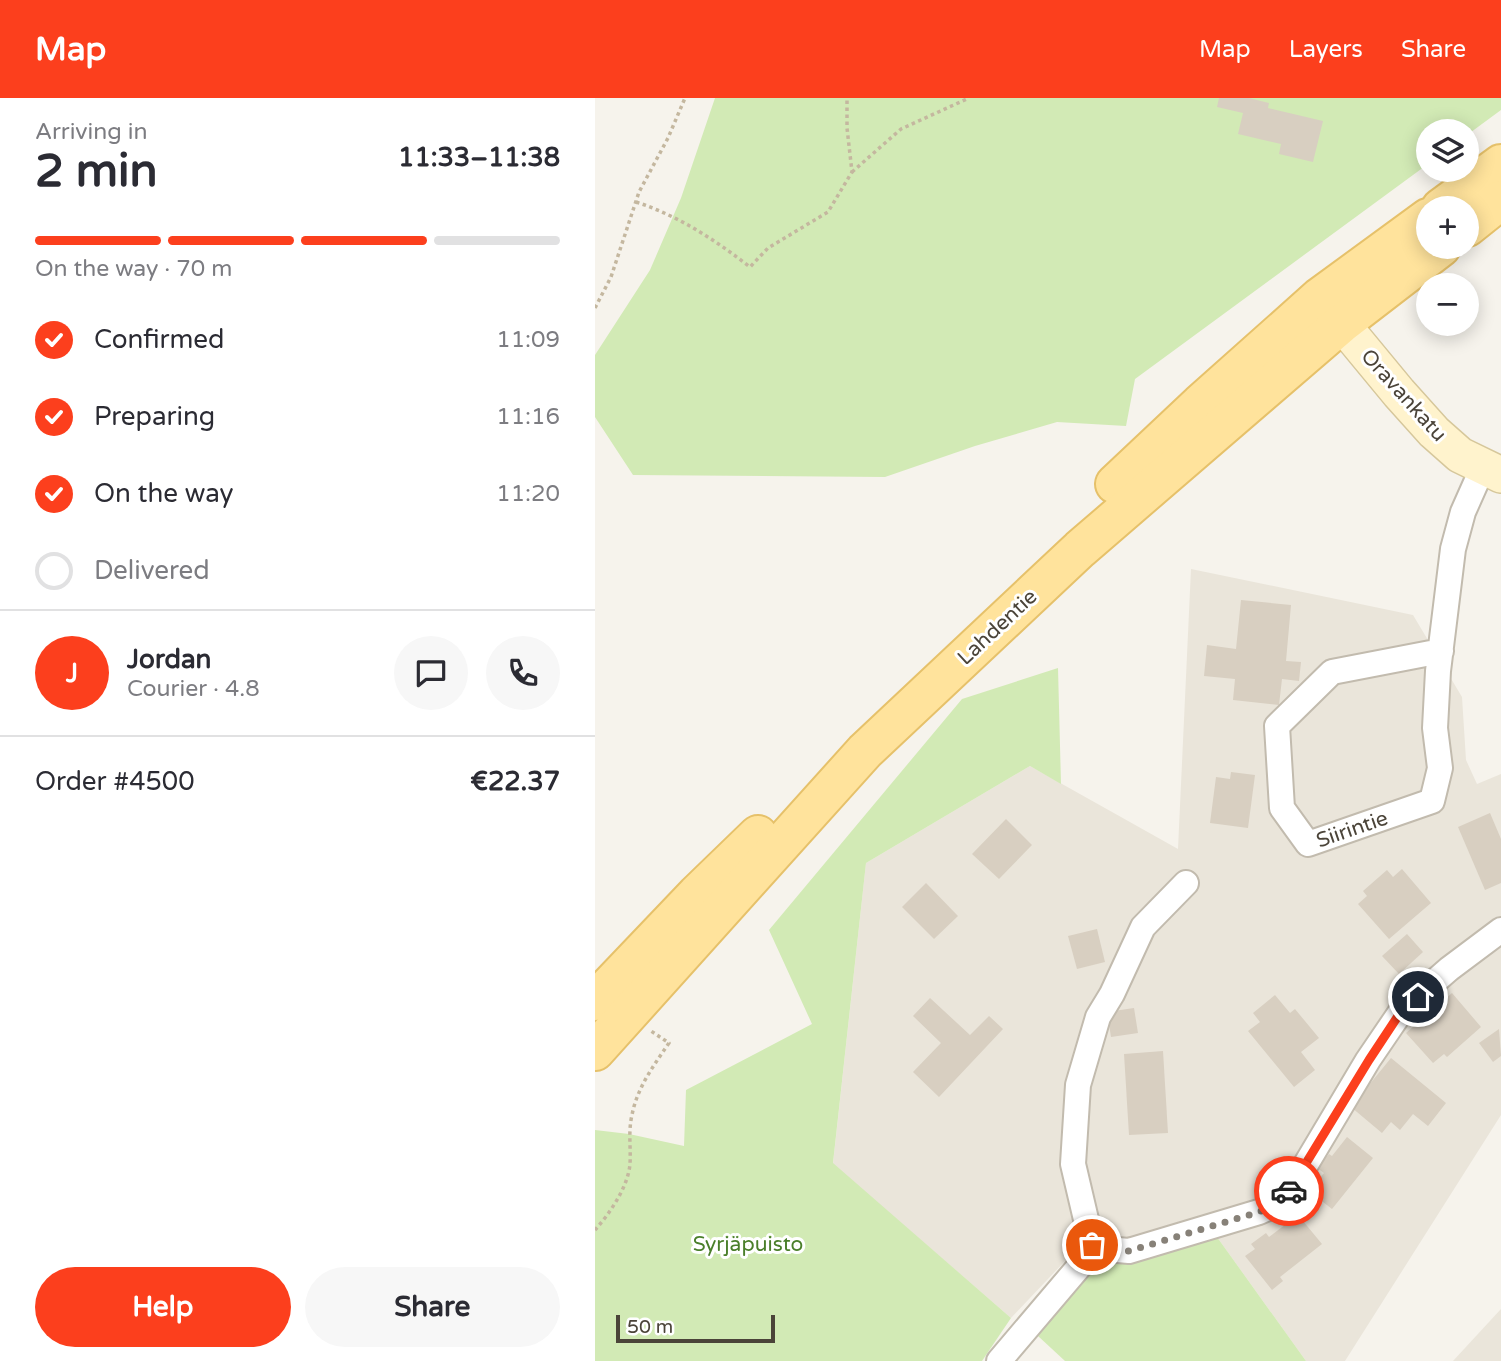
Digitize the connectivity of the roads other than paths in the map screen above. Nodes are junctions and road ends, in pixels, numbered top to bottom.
1 (1501, 164) edge
2 (1457, 196) edge
3 (1501, 200) edge
4 (1479, 217) edge
5 (1416, 229) edge
6 (1420, 259) edge
7 (1330, 311) junction
8 (1492, 471) edge
9 (1440, 651) junction
10 (1186, 883) dead end
11 (1501, 930) edge
12 (595, 1001) edge
13 (595, 1051) edge
14 (1095, 1248) junction
15 (999, 1361) edge

1 - 2 main road
3 - 4 main road
5 - 7 main road, Lahdentie
6 - 7 main road, Lahdentie
7 - 8 street, Oravankatu
7 - 12 main road, Lahdentie
7 - 13 main road, Lahdentie
8 - 9 street, Siirintie
9 - 9 street, Siirintie
10 - 14 street
11 - 14 street
14 - 15 street

